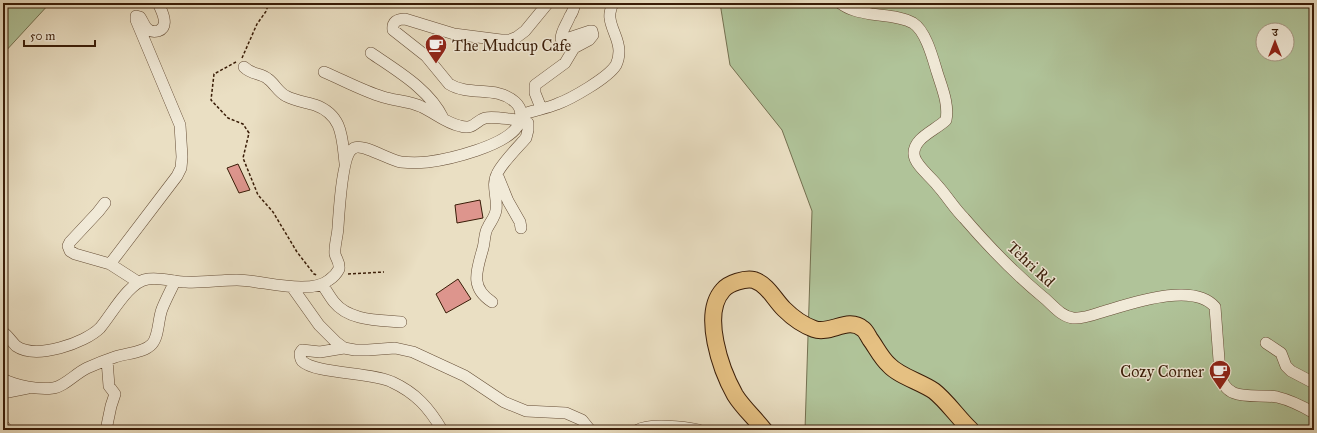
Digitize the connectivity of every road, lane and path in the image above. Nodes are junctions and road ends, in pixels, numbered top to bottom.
1 (158, 3) edge
2 (267, 3) edge
3 (548, 3) edge
4 (575, 3) edge
5 (612, 3) edge
6 (840, 3) edge
7 (371, 53) dead end
8 (244, 67) dead end
9 (324, 72) dead end
10 (541, 108) junction
11 (521, 118) junction
12 (444, 119) junction
13 (345, 166) junction
14 (496, 174) junction
15 (105, 203) dead end
16 (521, 228) dead end
17 (110, 264) junction
18 (384, 272) dead end
19 (175, 281) junction
20 (138, 282) junction
21 (325, 283) junction
22 (292, 286) junction
23 (492, 302) dead end
24 (401, 322) dead end
25 (3, 332) edge
26 (1266, 343) dead end
27 (344, 348) junction
28 (107, 360) junction
29 (3, 379) edge
30 (1314, 383) edge
31 (32, 387) junction
32 (3, 393) edge
33 (1314, 412) edge
34 (3, 425) edge
35 (7, 430) edge
36 (106, 430) edge
37 (442, 430) edge
38 (590, 430) edge
39 (638, 430) edge
40 (699, 430) edge
41 (764, 430) edge
42 (971, 430) edge

1 - 17 street
2 - 21 path
3 - 11 street
4 - 10 street
5 - 10 street
6 - 33 street, Tehri Rd
7 - 12 street
8 - 13 street
9 - 12 street
10 - 11 street
11 - 12 street
11 - 13 street
11 - 14 street
13 - 21 street
14 - 16 street
14 - 23 street
15 - 17 street
17 - 20 street
18 - 21 path
19 - 20 street
19 - 22 street
19 - 28 street
20 - 25 street
21 - 22 street
21 - 24 street
22 - 27 street
26 - 30 street
27 - 37 street
27 - 38 street
28 - 31 street
28 - 36 street
29 - 31 street
31 - 32 street
34 - 35 street
39 - 40 street
41 - 42 highway

